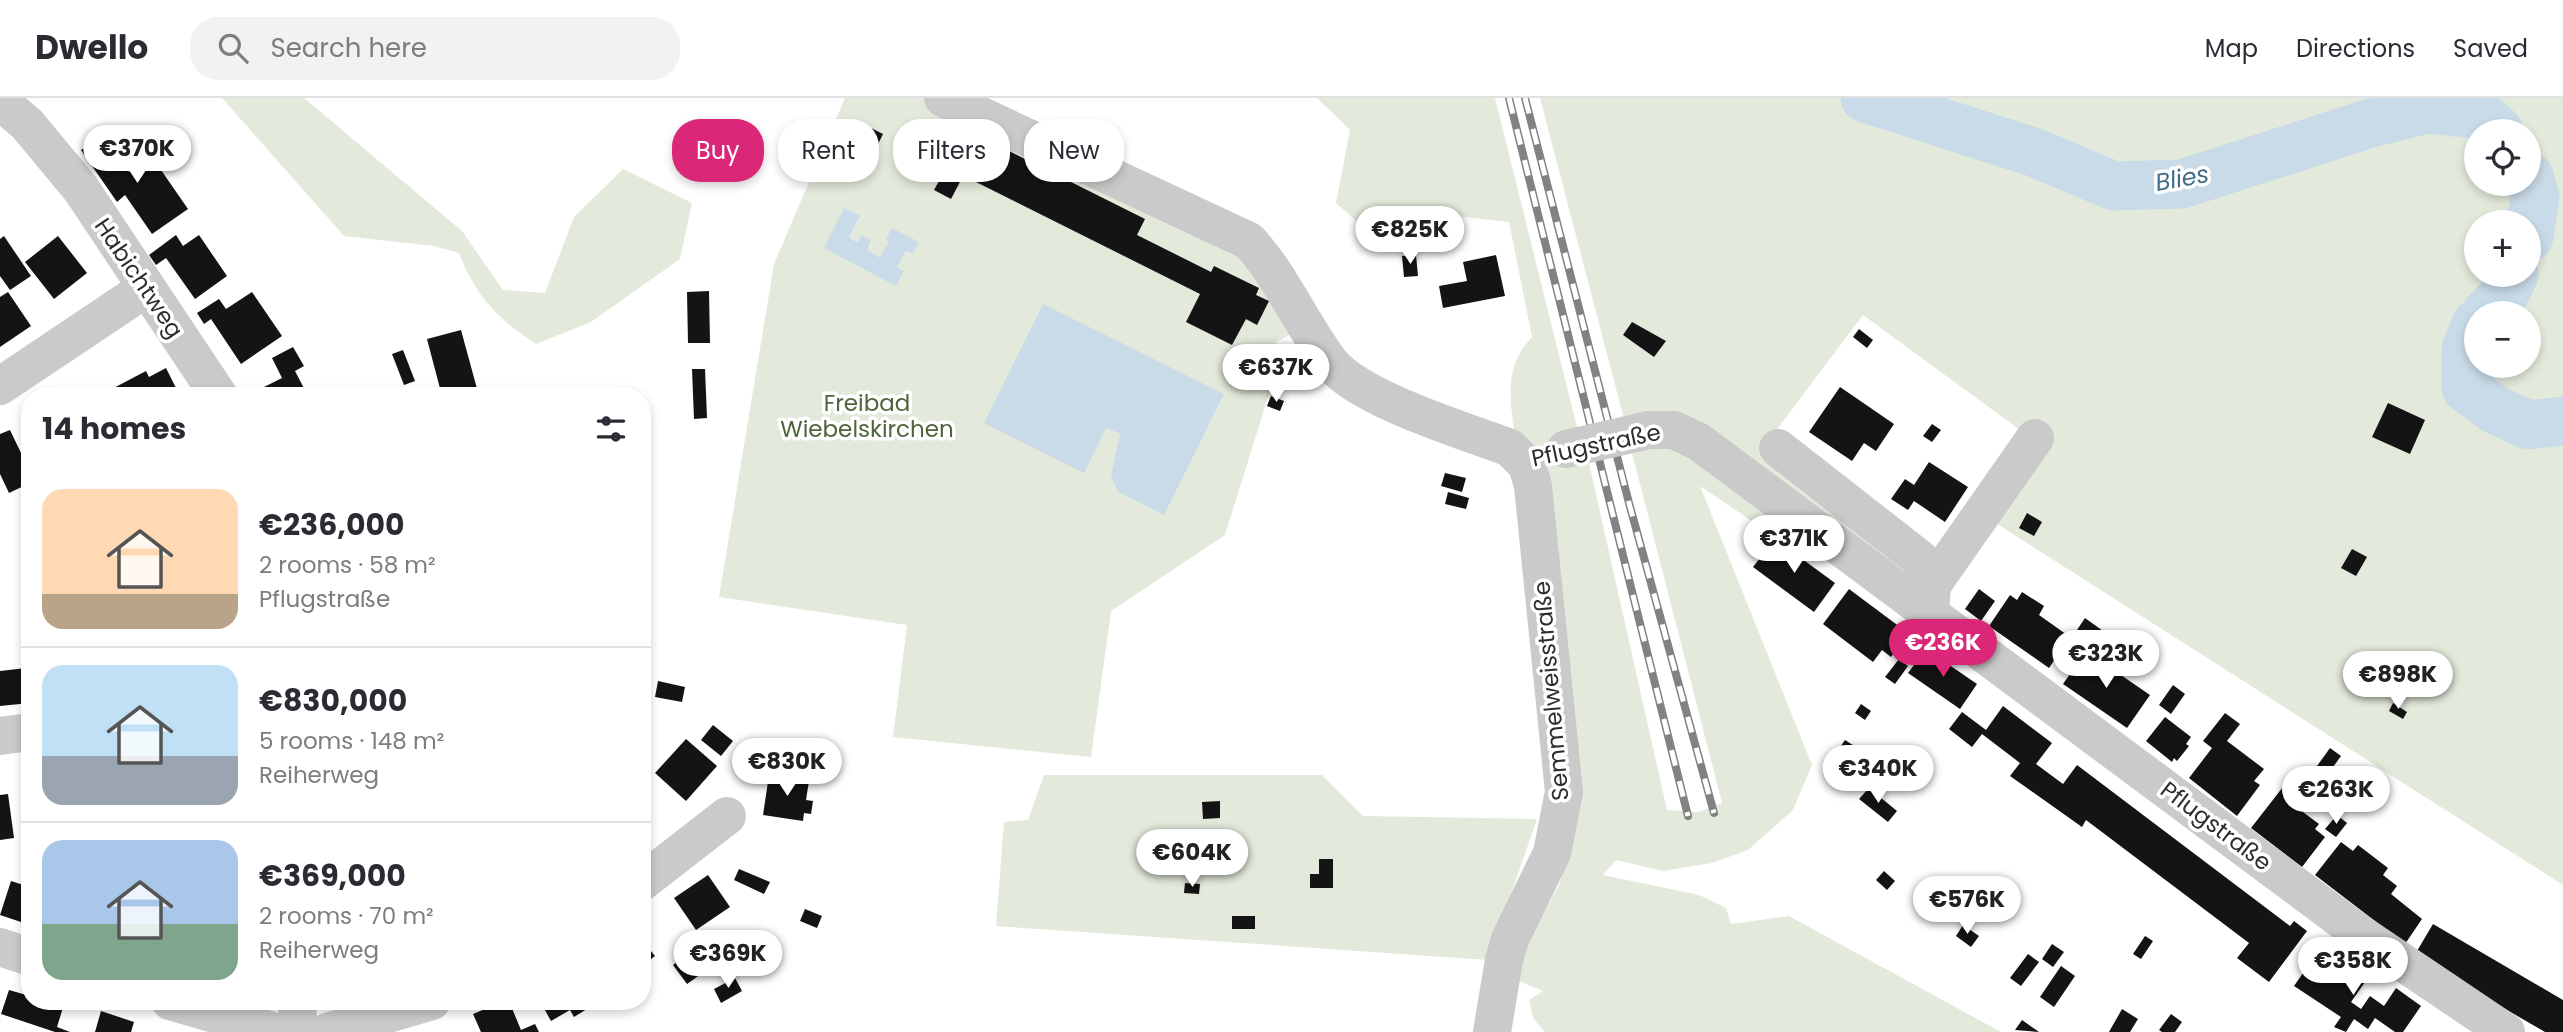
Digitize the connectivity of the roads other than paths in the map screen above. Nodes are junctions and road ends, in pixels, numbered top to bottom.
1 (943, 98) edge
2 (0, 101) edge
3 (145, 289) junction
4 (0, 386) edge
5 (213, 387) edge
6 (2035, 438) dead end
7 (1778, 448) dead end
8 (1527, 465) junction
9 (1931, 599) junction
10 (21, 733) edge
11 (0, 736) edge
12 (727, 816) dead end
13 (651, 875) edge
14 (0, 947) edge
15 (21, 954) edge
16 (201, 1010) edge
17 (297, 1010) edge
18 (402, 1010) edge
19 (276, 1032) edge
20 (300, 1032) edge
21 (327, 1032) edge
22 (1492, 1032) edge
23 (2506, 1032) edge

1 - 8 street, Pflugstraße
2 - 3 street, Habichtweg
3 - 4 street
3 - 5 street, Habichtweg
6 - 9 street
7 - 9 street, Pflugstraße
8 - 9 street, Pflugstraße, bridge
8 - 22 street, Semmelweisstraße
9 - 23 street, Pflugstraße
10 - 11 street
12 - 13 street
14 - 15 street
16 - 19 street
17 - 20 street
18 - 21 street

